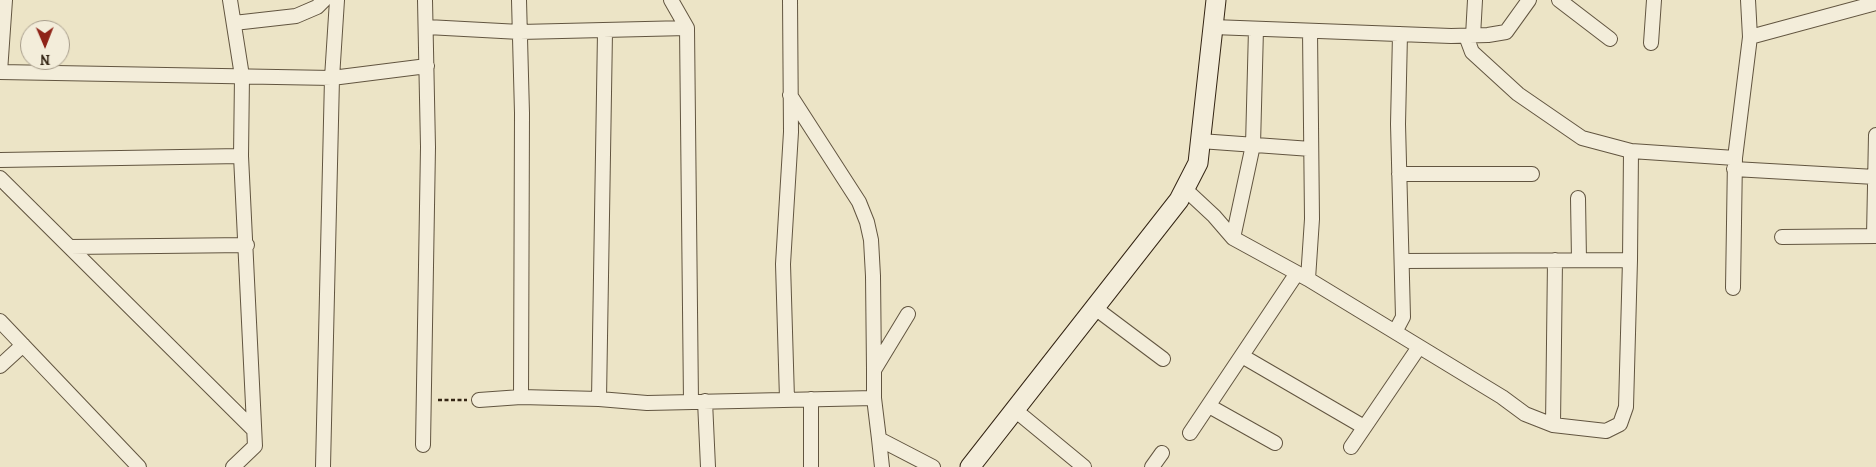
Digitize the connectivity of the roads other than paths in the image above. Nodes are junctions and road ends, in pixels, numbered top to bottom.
1 (5, 0) edge
2 (230, 0) edge
3 (324, 0) edge
4 (337, 0) edge
5 (426, 0) edge
6 (519, 0) edge
7 (671, 0) edge
8 (790, 0) edge
9 (1216, 0) edge
10 (1475, 0) edge
11 (1529, 0) edge
12 (1559, 0) edge
13 (1654, 0) edge
14 (1748, 0) edge
15 (1876, 3) edge
16 (234, 23) junction
17 (2, 25) edge
18 (427, 27) junction
19 (1213, 27) junction
20 (687, 28) junction
21 (1256, 28) junction
22 (1310, 31) junction
23 (520, 32) junction
24 (605, 32) junction
25 (1400, 34) junction
26 (1470, 36) junction
27 (1750, 38) junction
28 (1610, 39) dead end
29 (1651, 43) dead end
30 (427, 66) junction
31 (0, 72) edge
32 (242, 76) junction
33 (332, 78) junction
34 (790, 95) junction
35 (1876, 135) edge
36 (1200, 141) junction
37 (1253, 145) junction
38 (1310, 149) junction
39 (1632, 151) junction
40 (241, 156) junction
41 (0, 160) edge
42 (1734, 164) junction
43 (1399, 174) junction
44 (1532, 174) dead end
45 (1875, 177) edge
46 (0, 178) edge
47 (1185, 189) junction
48 (1578, 198) dead end
49 (1875, 236) edge
50 (1782, 237) dead end
51 (1233, 238) junction
52 (247, 245) junction
53 (70, 248) junction
54 (1555, 260) junction
55 (1579, 260) junction
56 (1630, 260) junction
57 (1402, 261) junction
58 (1303, 276) junction
59 (1733, 288) dead end
60 (1095, 308) junction
61 (908, 314) dead end
62 (0, 321) edge
63 (1395, 332) junction
64 (24, 345) junction
65 (1419, 347) junction
66 (1242, 356) junction
67 (1163, 360) dead end
68 (0, 366) edge
69 (874, 370) junction
70 (521, 397) junction
71 (599, 398) junction
72 (874, 398) junction
73 (787, 399) junction
74 (811, 399) junction
75 (479, 400) road end
76 (706, 401) junction
77 (691, 402) junction
78 (1209, 406) junction
79 (1015, 410) junction
80 (1552, 425) junction
81 (1364, 428) junction
82 (254, 430) junction
83 (1190, 433) dead end
84 (879, 439) junction
85 (1275, 443) dead end
86 (423, 445) dead end
87 (1351, 447) dead end
88 (1162, 454) dead end
89 (139, 467) edge
90 (233, 467) edge
91 (323, 467) edge
92 (708, 467) edge
93 (811, 467) edge
94 (882, 467) edge
95 (933, 467) edge
96 (970, 467) edge
97 (1084, 467) edge
98 (1152, 467) edge

1 - 17 street
2 - 16 street
3 - 16 street
4 - 33 street
5 - 18 street
6 - 23 street
7 - 20 street
8 - 34 street
9 - 19 street
10 - 26 street
11 - 26 street
12 - 28 street
13 - 29 street
14 - 27 street
15 - 27 street
16 - 32 street
17 - 31 street
18 - 23 street
18 - 30 street
19 - 21 street
19 - 36 street
20 - 24 street
20 - 77 street
21 - 22 street
21 - 37 street
22 - 25 street
22 - 38 street
23 - 24 street
23 - 70 street
24 - 71 street
25 - 26 street
25 - 43 street
26 - 39 street
27 - 42 street
30 - 33 street
30 - 86 street
31 - 32 street
32 - 33 street
32 - 40 street
33 - 91 street
34 - 69 street
34 - 73 street
35 - 45 street
36 - 37 street
36 - 47 street
37 - 38 street
37 - 51 street
38 - 58 street
39 - 42 street
39 - 56 street
40 - 41 street
40 - 52 street
42 - 45 street
42 - 59 street
43 - 44 street
43 - 57 street
45 - 49 street
46 - 53 street
47 - 51 street
47 - 60 street
48 - 55 street
49 - 50 street
51 - 58 street
52 - 53 street
52 - 82 street
53 - 82 street
54 - 55 street
54 - 57 street
54 - 80 street
55 - 56 street
56 - 80 street
57 - 63 street
58 - 63 street
58 - 66 street
60 - 67 street
60 - 79 street
61 - 69 street
62 - 64 street
63 - 65 street
64 - 68 street
64 - 89 street
65 - 80 street
65 - 81 street
66 - 78 street
66 - 81 street
69 - 72 street
70 - 71 street
70 - 75 street
71 - 77 street
72 - 74 street
72 - 84 street
73 - 74 street
73 - 76 street
74 - 93 street
76 - 77 street
76 - 92 street
78 - 83 street
78 - 85 street
79 - 96 street
79 - 97 street
81 - 87 street
82 - 90 street
84 - 94 street
84 - 95 street
88 - 98 street

